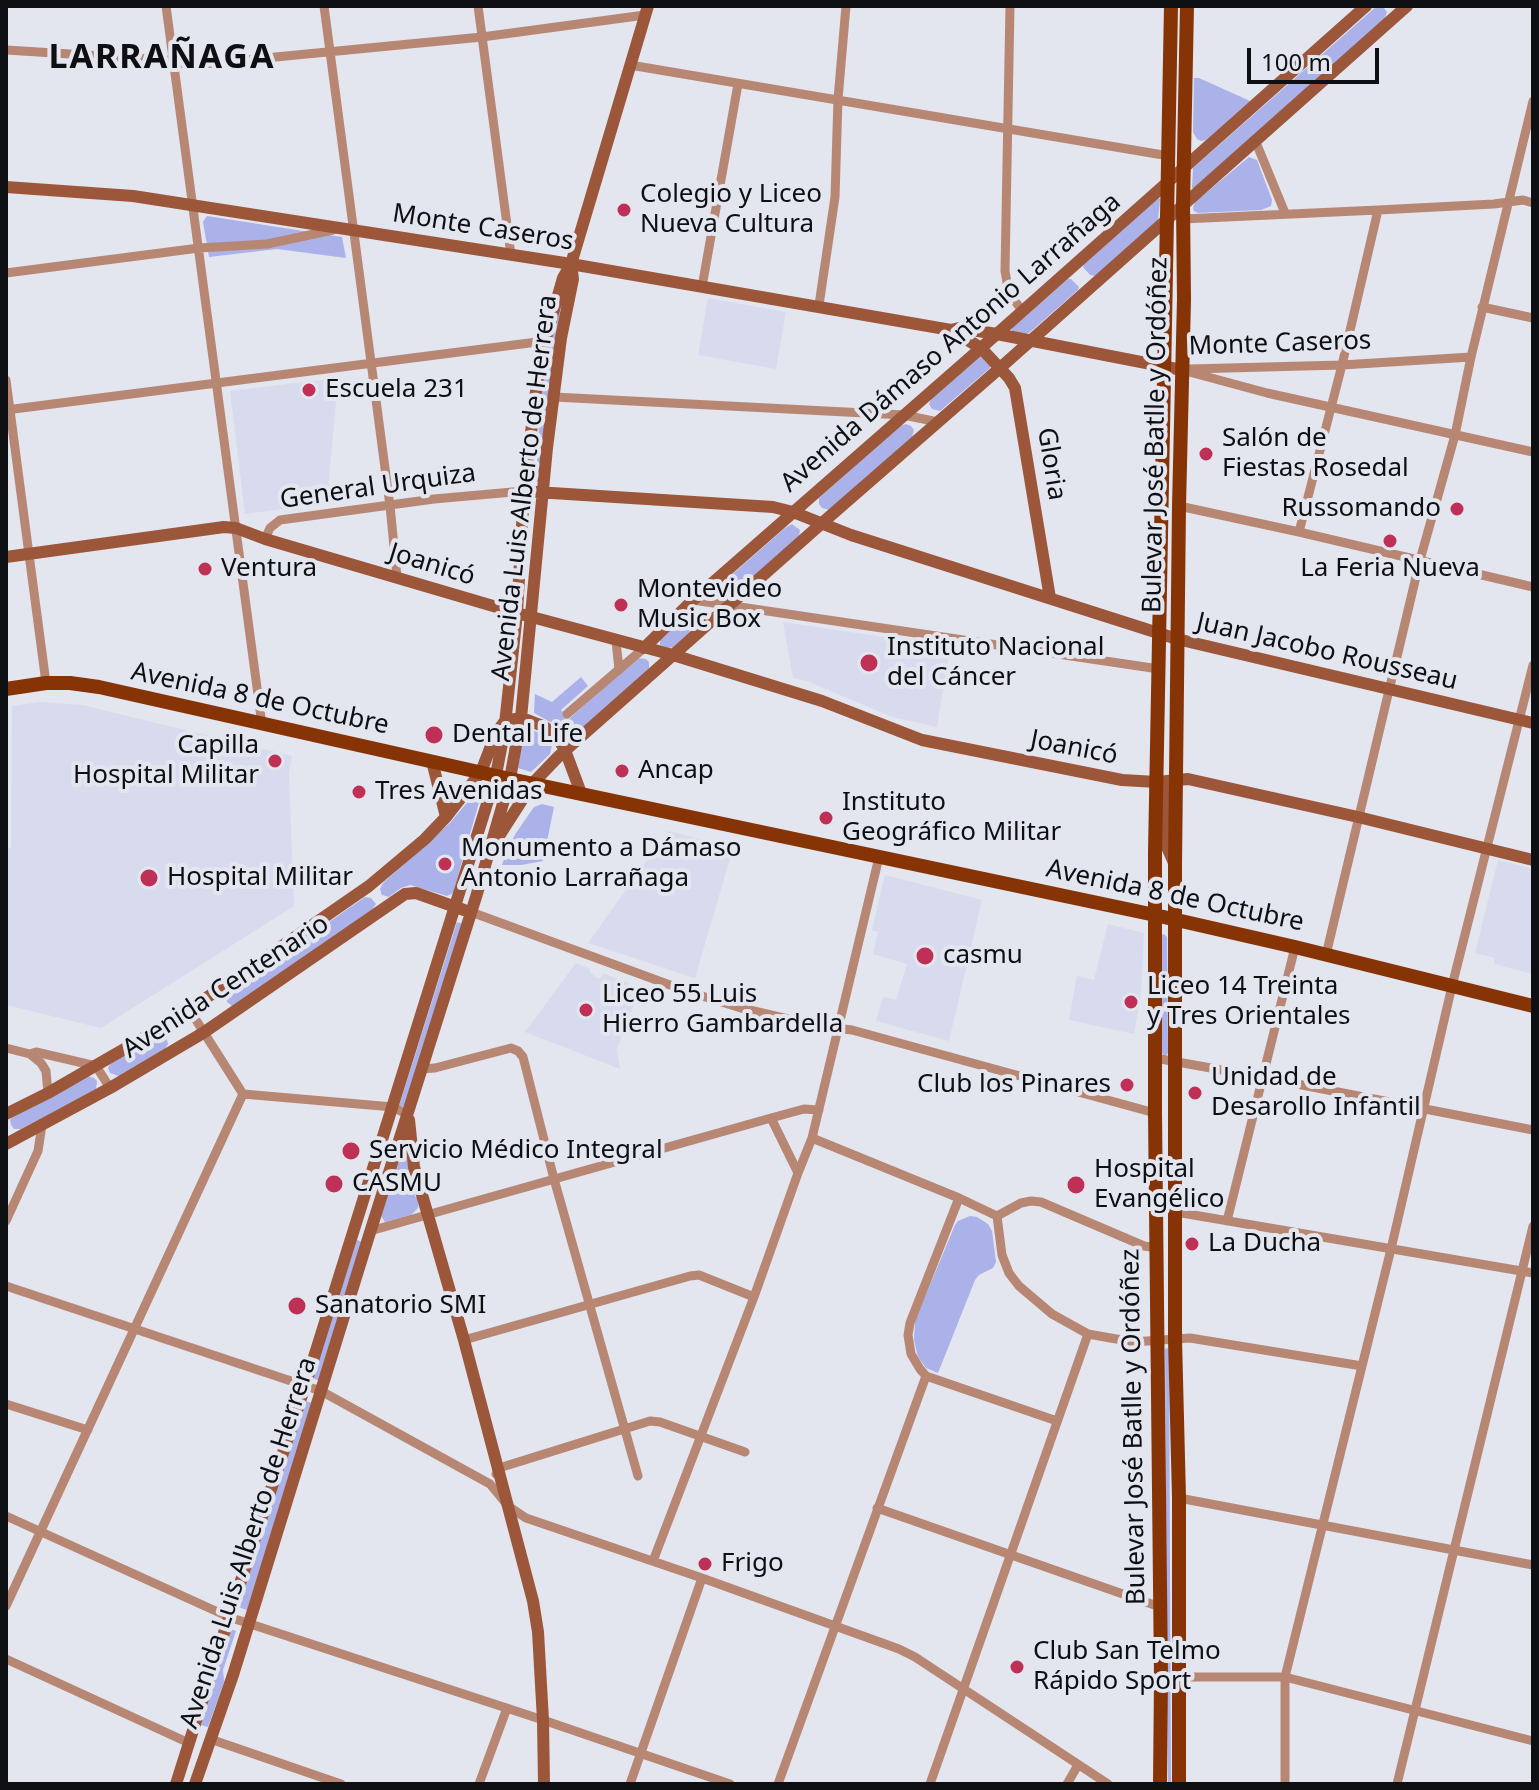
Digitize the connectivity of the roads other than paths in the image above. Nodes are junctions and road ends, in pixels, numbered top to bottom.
1 (166, 6) edge
2 (324, 6) edge
3 (478, 6) edge
4 (846, 6) edge
5 (1010, 6) edge
6 (1171, 6) edge
7 (1187, 6) edge
8 (1366, 6) edge
9 (1402, 7) edge
10 (647, 11) edge
11 (482, 37) junction
12 (6, 50) edge
13 (330, 52) junction
14 (173, 62) junction
15 (630, 65) junction
16 (738, 84) junction
17 (838, 99) junction
18 (1533, 101) edge
19 (1009, 129) junction
20 (1255, 140) junction
21 (1169, 156) junction
22 (1185, 166) junction
23 (1168, 181) junction
24 (6, 187) edge
25 (1507, 202) junction
26 (1533, 203) edge
27 (194, 206) junction
28 (1378, 210) junction
29 (1183, 212) junction
30 (1285, 213) junction
31 (1167, 219) junction
32 (346, 229) junction
33 (199, 248) junction
34 (511, 255) junction
35 (571, 264) junction
36 (6, 273) edge
37 (1081, 277) junction
38 (702, 287) junction
39 (819, 305) junction
40 (1482, 307) junction
41 (1022, 310) junction
42 (1533, 318) edge
43 (951, 330) junction
44 (997, 334) junction
45 (1031, 340) junction
46 (545, 341) junction
47 (981, 348) junction
48 (1471, 357) junction
49 (370, 362) junction
50 (1342, 365) junction
51 (1164, 367) junction
52 (1000, 368) junction
53 (1182, 370) junction
54 (6, 380) edge
55 (215, 383) junction
56 (554, 397) junction
57 (1330, 408) junction
58 (8, 410) edge
59 (904, 415) junction
60 (938, 422) junction
61 (1455, 435) junction
62 (1180, 448) junction
63 (1533, 452) edge
64 (524, 491) junction
65 (544, 493) junction
66 (390, 506) junction
67 (1179, 506) junction
68 (793, 512) junction
69 (821, 524) junction
70 (236, 528) junction
71 (1299, 532) junction
72 (1160, 537) junction
73 (265, 539) junction
74 (30, 554) junction
75 (6, 557) edge
76 (1420, 560) junction
77 (397, 577) junction
78 (1533, 587) edge
79 (1050, 598) junction
80 (693, 600) junction
81 (728, 605) junction
82 (517, 613) junction
83 (532, 618) junction
84 (1160, 634) junction
85 (1177, 639) junction
86 (616, 641) junction
87 (644, 648) junction
88 (673, 655) junction
89 (1533, 665) edge
90 (1159, 669) junction
91 (619, 670) junction
92 (46, 683) junction
93 (6, 689) edge
94 (1389, 689) junction
95 (567, 714) dead end
96 (521, 718) junction
97 (505, 721) junction
98 (1526, 721) edge
99 (262, 725) junction
100 (565, 750) junction
101 (432, 761) junction
102 (481, 772) junction
103 (503, 777) junction
104 (1176, 780) junction
105 (1157, 782) junction
106 (533, 783) junction
107 (581, 793) junction
108 (446, 817) junction
109 (1358, 817) junction
110 (491, 844) junction
111 (1488, 849) junction
112 (879, 857) junction
113 (1533, 860) edge
114 (1175, 865) junction
115 (369, 886) junction
116 (456, 907) junction
117 (385, 909) junction
118 (471, 912) junction
119 (1155, 915) junction
120 (1175, 920) junction
121 (1295, 947) junction
122 (1326, 955) junction
123 (1452, 986) junction
124 (1533, 1006) edge
125 (189, 1009) junction
126 (838, 1028) junction
127 (203, 1033) junction
128 (6, 1048) edge
129 (30, 1054) junction
130 (1155, 1058) junction
131 (1175, 1062) junction
132 (96, 1066) junction
133 (421, 1069) junction
134 (1261, 1077) junction
135 (110, 1088) junction
136 (48, 1093) junction
137 (243, 1094) junction
138 (393, 1107) junction
139 (1425, 1108) junction
140 (819, 1110) junction
141 (6, 1114) edge
142 (408, 1115) junction
143 (1155, 1117) junction
144 (771, 1118) junction
145 (42, 1125) junction
146 (1533, 1130) edge
147 (8, 1138) edge
148 (812, 1138) junction
149 (798, 1173) junction
150 (554, 1179) junction
151 (959, 1198) junction
152 (1176, 1212) junction
153 (428, 1214) junction
154 (997, 1216) junction
155 (6, 1221) edge
156 (1227, 1221) junction
157 (1533, 1226) edge
158 (370, 1231) junction
159 (1157, 1248) junction
160 (1391, 1249) junction
161 (1528, 1272) edge
162 (6, 1286) edge
163 (754, 1297) junction
164 (590, 1304) junction
165 (135, 1329) junction
166 (1088, 1334) junction
167 (1175, 1339) junction
168 (464, 1340) junction
169 (1159, 1340) junction
170 (1362, 1366) junction
171 (926, 1376) junction
172 (305, 1386) junction
173 (321, 1391) junction
174 (6, 1404) edge
175 (1057, 1421) junction
176 (624, 1429) junction
177 (88, 1430) junction
178 (700, 1436) junction
179 (745, 1452) dead end
180 (499, 1468) junction
181 (638, 1476) dead end
182 (490, 1484) junction
183 (1179, 1498) junction
184 (508, 1506) junction
185 (877, 1508) junction
186 (6, 1516) edge
187 (1322, 1525) junction
188 (40, 1532) junction
189 (1454, 1550) junction
190 (1009, 1555) junction
191 (653, 1561) junction
192 (1533, 1565) edge
193 (702, 1578) junction
194 (6, 1606) edge
195 (1160, 1607) junction
196 (229, 1617) junction
197 (249, 1622) junction
198 (837, 1627) junction
199 (6, 1659) edge
200 (1178, 1677) junction
201 (1285, 1677) junction
202 (964, 1689) junction
203 (507, 1708) junction
204 (1415, 1711) junction
205 (543, 1720) junction
206 (210, 1739) junction
207 (1533, 1741) edge
208 (189, 1743) junction
209 (641, 1753) junction
210 (1078, 1765) junction
211 (176, 1784) edge
212 (195, 1784) edge
213 (341, 1784) edge
214 (479, 1784) edge
215 (544, 1784) edge
216 (630, 1784) edge
217 (730, 1784) edge
218 (778, 1784) edge
219 (930, 1784) edge
220 (1067, 1784) edge
221 (1108, 1784) edge
222 (1160, 1784) edge
223 (1179, 1784) edge
224 (1285, 1784) edge
225 (1397, 1784) edge

1 - 14 street
2 - 13 street
3 - 11 street
4 - 17 street
5 - 19 street
6 - 21 main road, Bulevar José Batlle y Ordóñez
7 - 22 main road, Bulevar José Batlle y Ordóñez
8 - 22 street, Avenida Dámaso Antonio Larrañaga
9 - 20 street, Avenida Dámaso Antonio Larrañaga
10 - 11 street
10 - 15 street, Avenida Luis Alberto de Herrera
11 - 13 street
11 - 34 street
12 - 14 street
13 - 14 street
13 - 32 street
14 - 27 street
15 - 16 street
15 - 35 street, Avenida Luis Alberto de Herrera
16 - 17 street
16 - 38 street
17 - 19 street
17 - 39 street
18 - 25 street
19 - 21 street
19 - 41 street
20 - 29 street, Avenida Dámaso Antonio Larrañaga
20 - 30 street
21 - 23 main road, Bulevar José Batlle y Ordóñez
22 - 23 street, Avenida Dámaso Antonio Larrañaga
22 - 29 main road, Bulevar José Batlle y Ordóñez
23 - 31 main road, Bulevar José Batlle y Ordóñez
23 - 37 street, Avenida Dámaso Antonio Larrañaga
24 - 27 street, Monte Caseros
25 - 26 street
25 - 28 street
25 - 40 street
27 - 32 street, Monte Caseros
27 - 33 street
28 - 30 street
28 - 50 street
29 - 30 street
29 - 31 street, Avenida Dámaso Antonio Larrañaga
29 - 53 main road, Bulevar José Batlle y Ordóñez
31 - 37 street, Avenida Dámaso Antonio Larrañaga
31 - 51 main road, Bulevar José Batlle y Ordóñez
32 - 33 street
32 - 34 street, Monte Caseros
32 - 49 street
33 - 36 street
33 - 55 street
34 - 35 street, Monte Caseros
35 - 38 street, Monte Caseros
35 - 46 street, Avenida Luis Alberto de Herrera
35 - 56 street, Avenida Luis Alberto de Herrera
37 - 41 street, Avenida Dámaso Antonio Larrañaga
37 - 45 street, Avenida Dámaso Antonio Larrañaga
38 - 39 street, Monte Caseros
39 - 43 street, Monte Caseros
40 - 42 street
40 - 48 street
41 - 44 street, Avenida Dámaso Antonio Larrañaga
43 - 44 street, Monte Caseros
43 - 47 street, Monte Caseros
44 - 45 street, Monte Caseros
44 - 47 street, Avenida Dámaso Antonio Larrañaga
45 - 51 street, Monte Caseros
45 - 52 street, Avenida Dámaso Antonio Larrañaga
46 - 49 street
46 - 64 street, Avenida Luis Alberto de Herrera
47 - 52 street, Gloria
47 - 59 street, Avenida Dámaso Antonio Larrañaga
48 - 50 street, Monte Caseros
48 - 61 street
49 - 55 street
49 - 66 street
50 - 53 street, Monte Caseros
50 - 57 street
51 - 53 street, Monte Caseros
51 - 62 main road
51 - 72 main road, Bulevar José Batlle y Ordóñez
52 - 60 street, Avenida Dámaso Antonio Larrañaga
52 - 79 street, Gloria
53 - 57 street
53 - 62 main road, Bulevar José Batlle y Ordóñez
54 - 58 street
55 - 58 street
55 - 70 street
56 - 59 street
56 - 65 street, Avenida Luis Alberto de Herrera
57 - 61 street
57 - 71 street
58 - 74 street
59 - 60 street
59 - 68 street, Avenida Dámaso Antonio Larrañaga
60 - 69 street, Avenida Dámaso Antonio Larrañaga
61 - 63 street
61 - 76 street
62 - 67 main road, Bulevar José Batlle y Ordóñez
64 - 65 street, General Urquiza
64 - 66 street, General Urquiza
64 - 82 street, Avenida Luis Alberto de Herrera
65 - 68 street, General Urquiza
65 - 83 street, Avenida Luis Alberto de Herrera
66 - 73 street, General Urquiza
66 - 77 street
67 - 71 street
67 - 85 main road, Bulevar José Batlle y Ordóñez
68 - 69 street, Juan Jacobo Rousseau
68 - 80 street, Avenida Dámaso Antonio Larrañaga
69 - 79 street, Juan Jacobo Rousseau
69 - 81 street, Avenida Dámaso Antonio Larrañaga
70 - 73 street, Joanicó
70 - 74 street
70 - 99 street
71 - 76 street
72 - 84 main road, Bulevar José Batlle y Ordóñez
72 - 85 main road
73 - 77 street, Joanicó
74 - 75 street
74 - 92 street
76 - 78 street
76 - 94 street
77 - 82 street, Joanicó
79 - 84 street, Juan Jacobo Rousseau
80 - 81 street
80 - 87 street, Avenida Dámaso Antonio Larrañaga
81 - 88 street, Avenida Dámaso Antonio Larrañaga
81 - 90 street
82 - 83 street, Joanicó
82 - 97 street, Avenida Luis Alberto de Herrera
83 - 86 street, Joanicó
83 - 96 street, Avenida Luis Alberto de Herrera
84 - 85 street, Juan Jacobo Rousseau
84 - 90 main road, Bulevar José Batlle y Ordóñez
85 - 94 street, Juan Jacobo Rousseau
85 - 104 main road, Bulevar José Batlle y Ordóñez
86 - 87 street, Joanicó
86 - 91 street
87 - 88 street, Joanicó
87 - 91 street, Avenida Dámaso Antonio Larrañaga
88 - 100 street, Avenida Dámaso Antonio Larrañaga
88 - 105 street, Joanicó
89 - 98 street
90 - 105 main road, Bulevar José Batlle y Ordóñez
91 - 95 street, Avenida Dámaso Antonio Larrañaga
92 - 93 main road, Avenida 8 de Octubre
92 - 99 main road, Avenida 8 de Octubre
94 - 98 street, Juan Jacobo Rousseau
94 - 109 street
96 - 97 street, Avenida Luis Alberto de Herrera
96 - 100 street
96 - 103 street, Avenida Luis Alberto de Herrera
97 - 102 street, Avenida Luis Alberto de Herrera
97 - 103 street, Avenida Luis Alberto de Herrera
98 - 111 street
99 - 101 main road, Avenida 8 de Octubre
100 - 106 street, Avenida Dámaso Antonio Larrañaga
100 - 107 street
101 - 102 main road, Avenida 8 de Octubre
101 - 108 street
102 - 103 main road, Avenida 8 de Octubre
102 - 108 street, Avenida Centenario
103 - 106 main road, Avenida 8 de Octubre
103 - 110 street, Avenida Luis Alberto de Herrera
103 - 116 street, Avenida Luis Alberto de Herrera
104 - 105 street, Joanicó
104 - 109 street, Joanicó
104 - 114 main road, Bulevar José Batlle y Ordóñez
105 - 114 street, Bulevar José Batlle y Ordóñez
105 - 119 main road, Bulevar José Batlle y Ordóñez
106 - 107 main road, Avenida 8 de Octubre
106 - 110 street, Avenida Dámaso Antonio Larrañaga
107 - 112 main road, Avenida 8 de Octubre
108 - 115 street, Avenida Centenario
109 - 111 street, Joanicó
109 - 122 street
110 - 118 street, Avenida Luis Alberto de Herrera
111 - 113 street, Joanicó
111 - 123 street
112 - 119 main road, Avenida 8 de Octubre
112 - 126 street
114 - 120 main road, Bulevar José Batlle y Ordóñez
115 - 117 street
115 - 125 street, Avenida Centenario
116 - 117 street, Avenida Centenario
116 - 118 street, Avenida Centenario
116 - 138 street, Avenida Luis Alberto de Herrera
117 - 127 street, Avenida Centenario
118 - 126 street
118 - 133 street, Avenida Luis Alberto de Herrera
119 - 120 main road, Avenida 8 de Octubre
119 - 130 main road, Bulevar José Batlle y Ordóñez
120 - 121 main road, Avenida 8 de Octubre
120 - 131 main road, Bulevar José Batlle y Ordóñez
121 - 122 main road, Avenida 8 de Octubre
121 - 134 street
122 - 123 main road, Avenida 8 de Octubre
123 - 124 main road, Avenida 8 de Octubre
123 - 139 street
125 - 127 street
125 - 132 street, Avenida Centenario
126 - 140 street
126 - 143 street
127 - 135 street, Avenida Centenario
127 - 137 street
128 - 129 street
129 - 132 street
129 - 136 street
130 - 131 street
130 - 143 main road, Bulevar José Batlle y Ordóñez
131 - 134 street
131 - 152 main road, Bulevar José Batlle y Ordóñez
132 - 135 street
132 - 136 street, Avenida Centenario
133 - 142 street, Avenida Luis Alberto de Herrera
133 - 150 street
134 - 139 street
134 - 156 street
135 - 145 street, Avenida Centenario
136 - 141 street, Avenida Centenario
137 - 138 street
137 - 165 street
138 - 142 street
138 - 172 street, Avenida Luis Alberto de Herrera
139 - 146 street
139 - 160 street
140 - 144 street
140 - 148 street
142 - 153 street
142 - 158 street, Avenida Luis Alberto de Herrera
143 - 152 main road
143 - 159 main road, Bulevar José Batlle y Ordóñez
144 - 149 street
144 - 150 street
145 - 147 street, Avenida Centenario
145 - 155 street
148 - 149 street
148 - 151 street
149 - 163 street
150 - 153 street
150 - 164 street
151 - 154 street
151 - 171 street
152 - 156 street
152 - 167 main road, Bulevar José Batlle y Ordóñez
153 - 158 street
153 - 168 street
154 - 159 street
154 - 166 street
156 - 160 street
157 - 161 street
158 - 173 street, Avenida Luis Alberto de Herrera
159 - 169 main road, Bulevar José Batlle y Ordóñez
160 - 161 street
160 - 170 street
161 - 189 street
162 - 165 street
163 - 164 street
163 - 178 street
164 - 168 street
164 - 176 street
165 - 172 street
165 - 177 street
166 - 169 street
166 - 175 street
167 - 169 street
167 - 170 street
167 - 183 main road, Bulevar José Batlle y Ordóñez
168 - 180 street
169 - 195 main road, Bulevar José Batlle y Ordóñez
170 - 187 street
171 - 175 street
171 - 185 street
172 - 173 street
172 - 196 street, Avenida Luis Alberto de Herrera
173 - 182 street
173 - 197 street, Avenida Luis Alberto de Herrera
174 - 177 street
175 - 190 street
176 - 178 street
176 - 180 street
176 - 181 street
177 - 188 street
178 - 179 street
178 - 191 street
180 - 182 street
180 - 184 street
182 - 184 street
183 - 187 street
183 - 200 main road, Bulevar José Batlle y Ordóñez
184 - 191 street
184 - 205 street
185 - 190 street
185 - 198 street
186 - 188 street
187 - 189 street
187 - 201 street
188 - 194 street
188 - 196 street
189 - 192 street
189 - 204 street
190 - 195 street
190 - 202 street
191 - 193 street
193 - 198 street
193 - 209 street
195 - 222 main road, Bulevar José Batlle y Ordóñez
196 - 197 street
196 - 208 street, Avenida Luis Alberto de Herrera
197 - 203 street
197 - 206 street, Avenida Luis Alberto de Herrera
198 - 202 street
198 - 218 street
199 - 208 street
200 - 201 street
200 - 223 main road, Bulevar José Batlle y Ordóñez
201 - 204 street
201 - 224 street
202 - 210 street
202 - 219 street
203 - 205 street
203 - 214 street
204 - 207 street
204 - 225 street
205 - 209 street
205 - 215 street
206 - 212 street, Avenida Luis Alberto de Herrera
206 - 213 street
208 - 211 street, Avenida Luis Alberto de Herrera
209 - 216 street
209 - 217 street
210 - 220 street
210 - 221 street

